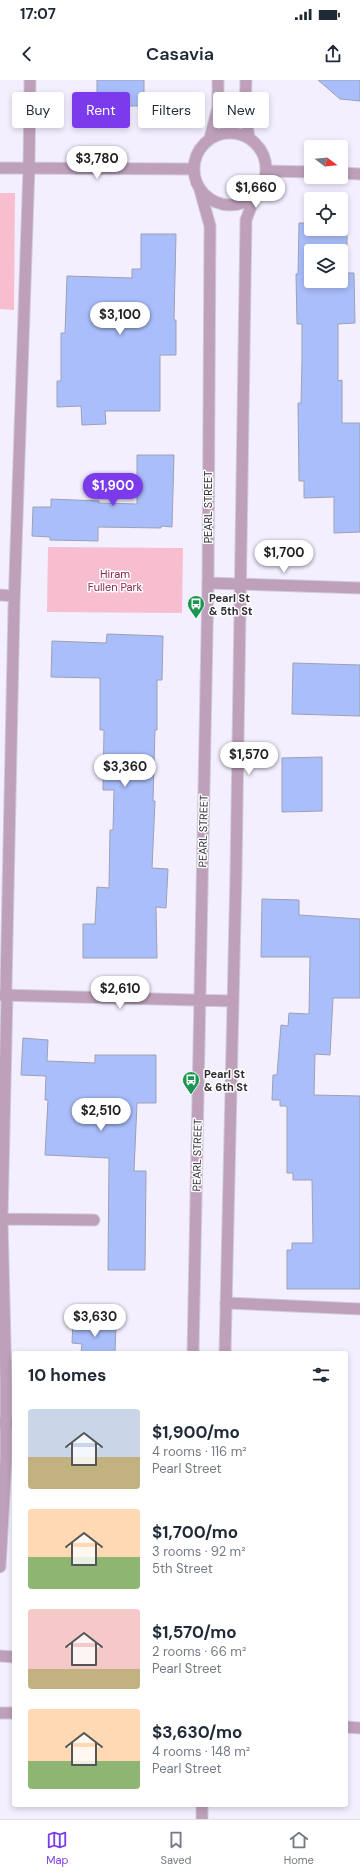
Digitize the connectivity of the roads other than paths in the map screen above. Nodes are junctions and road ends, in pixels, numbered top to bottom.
1 (30, 80) edge
2 (218, 80) edge
3 (246, 80) edge
4 (249, 137) junction
5 (210, 138) junction
6 (0, 168) edge
7 (29, 168) junction
8 (194, 169) junction
9 (267, 171) junction
10 (304, 172) edge
11 (348, 173) edge
12 (360, 174) edge
13 (200, 190) junction
14 (256, 196) junction
15 (208, 583) junction
16 (239, 584) junction
17 (360, 588) edge
18 (0, 595) edge
19 (14, 596) junction
20 (5, 763) edge
21 (4, 995) edge
22 (200, 1000) junction
23 (233, 1001) junction
24 (2, 1219) junction
25 (94, 1220) dead end
26 (226, 1303) junction
27 (360, 1309) edge
28 (193, 1351) edge
29 (225, 1351) edge
30 (6, 1423) edge
31 (0, 1567) edge
32 (0, 1656) edge
33 (12, 1656) edge
34 (0, 1713) edge
35 (12, 1713) edge
36 (348, 1727) edge
37 (360, 1728) edge
38 (202, 1807) edge
39 (202, 1819) edge

1 - 7 street
2 - 5 street
3 - 4 street
4 - 5 street
4 - 9 street
5 - 8 street
6 - 7 street
7 - 8 street
7 - 19 street
8 - 13 street
9 - 10 street
9 - 14 street
11 - 12 street
13 - 14 street
13 - 15 street, PEARL STREET
14 - 16 street
15 - 16 street
15 - 22 street, PEARL STREET
16 - 17 street
16 - 23 street
18 - 19 street
19 - 20 street
20 - 21 street
21 - 22 street
21 - 24 street
22 - 23 street
22 - 28 street, PEARL STREET
23 - 26 street
24 - 25 street
24 - 30 street
26 - 27 street
26 - 29 street
30 - 31 street
32 - 33 street
34 - 35 street
36 - 37 street
38 - 39 street

